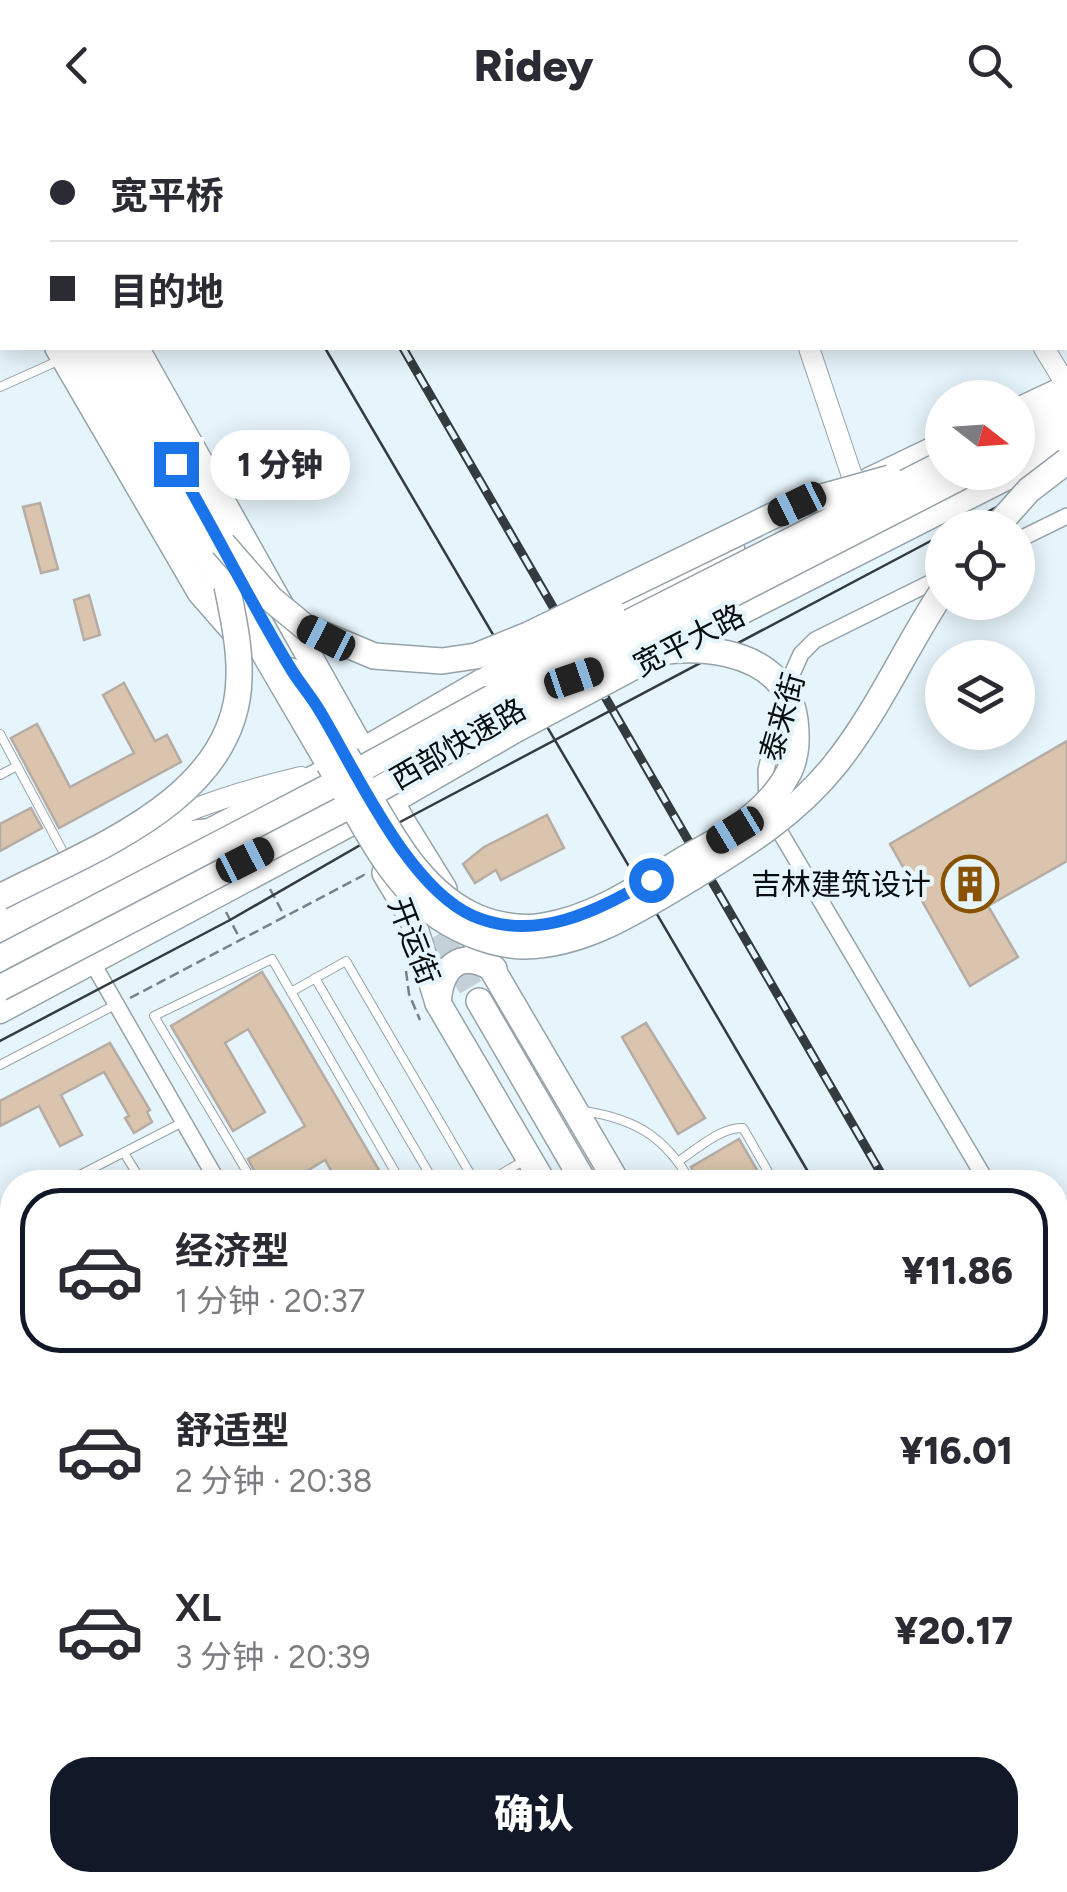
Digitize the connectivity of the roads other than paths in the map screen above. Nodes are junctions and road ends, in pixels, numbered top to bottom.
1 (101, 350) edge
2 (109, 350) edge
3 (137, 350) edge
4 (810, 350) edge
5 (1045, 350) edge
6 (69, 351) edge
7 (1067, 386) edge
8 (0, 387) edge
9 (1035, 401) edge
10 (1067, 406) edge
11 (1035, 420) edge
12 (1067, 426) edge
13 (1035, 441) edge
14 (1067, 448) edge
15 (1067, 461) edge
16 (925, 463) edge
17 (925, 463) edge
18 (925, 466) edge
19 (855, 486) junction
20 (935, 490) edge
21 (1012, 510) edge
22 (1067, 516) edge
23 (1035, 532) edge
24 (226, 565) junction
25 (925, 586) edge
26 (925, 620) edge
27 (574, 678) junction
28 (0, 734) edge
29 (362, 750) junction
30 (17, 766) junction
31 (323, 772) junction
32 (0, 776) edge
33 (392, 803) junction
34 (354, 823) junction
35 (205, 832) junction
36 (72, 869) junction
37 (0, 897) edge
38 (0, 907) edge
39 (0, 921) edge
40 (0, 936) edge
41 (0, 958) edge
42 (92, 962) junction
43 (494, 969) junction
44 (315, 978) junction
45 (0, 988) edge
46 (291, 992) junction
47 (479, 1000) tunnel mouth
48 (116, 1005) junction
49 (0, 1012) edge
50 (429, 1012) junction
51 (0, 1064) edge
52 (575, 1110) junction
53 (183, 1122) junction
54 (124, 1152) junction
55 (529, 1158) junction
56 (678, 1160) junction
57 (89, 1170) edge
58 (133, 1170) edge
59 (211, 1170) edge
60 (246, 1170) edge
61 (393, 1170) edge
62 (427, 1170) edge
63 (468, 1170) edge
64 (508, 1170) edge
65 (536, 1170) edge
66 (577, 1170) edge
67 (609, 1170) edge
68 (684, 1170) edge
69 (767, 1170) edge
70 (981, 1170) edge

1 - 24 main road
2 - 24 main road
3 - 29 main road, 开运街
4 - 19 street
5 - 7 street
6 - 8 lane
6 - 24 main road
6 - 31 main road, 开运街
7 - 9 main road
10 - 11 main road
12 - 13 main road
14 - 33 main road, 宽平大路, bridge
15 - 21 main road, bridge
16 - 24 main road, bridge
17 - 19 main road, 宽平大路
18 - 41 main road, 西部快速路, bridge
19 - 29 main road, 宽平大路, bridge
20 - 27 main road, 西部快速路, bridge
22 - 23 street
24 - 26 main road, bridge
24 - 27 main road, bridge
24 - 37 main road, bridge
25 - 70 street, 泰来街
27 - 45 main road, 西部快速路, bridge
28 - 30 lane
29 - 31 main road, 宽平大路
29 - 33 main road, 开运街
30 - 32 lane
30 - 36 lane
31 - 34 main road, 开运街
31 - 35 main road, 宽平大路
31 - 36 street
33 - 34 main road, 宽平大路
33 - 43 main road, 开运街
34 - 42 main road, 宽平大路
34 - 50 main road, 开运街
35 - 39 main road
35 - 40 main road, 宽平大路
36 - 38 street
42 - 48 street
42 - 49 main road, 宽平大路
43 - 50 main road
43 - 52 main road, 开运街
44 - 46 lane
44 - 62 lane
44 - 63 lane
46 - 60 lane
46 - 61 lane
47 - 66 main road, 开运街
48 - 51 lane
48 - 53 street
50 - 55 main road, 开运街
52 - 56 lane
52 - 67 main road, 开运街
53 - 54 lane
53 - 59 street
54 - 57 lane
54 - 58 lane
55 - 64 lane
55 - 65 main road, 开运街
56 - 68 lane
56 - 69 lane

